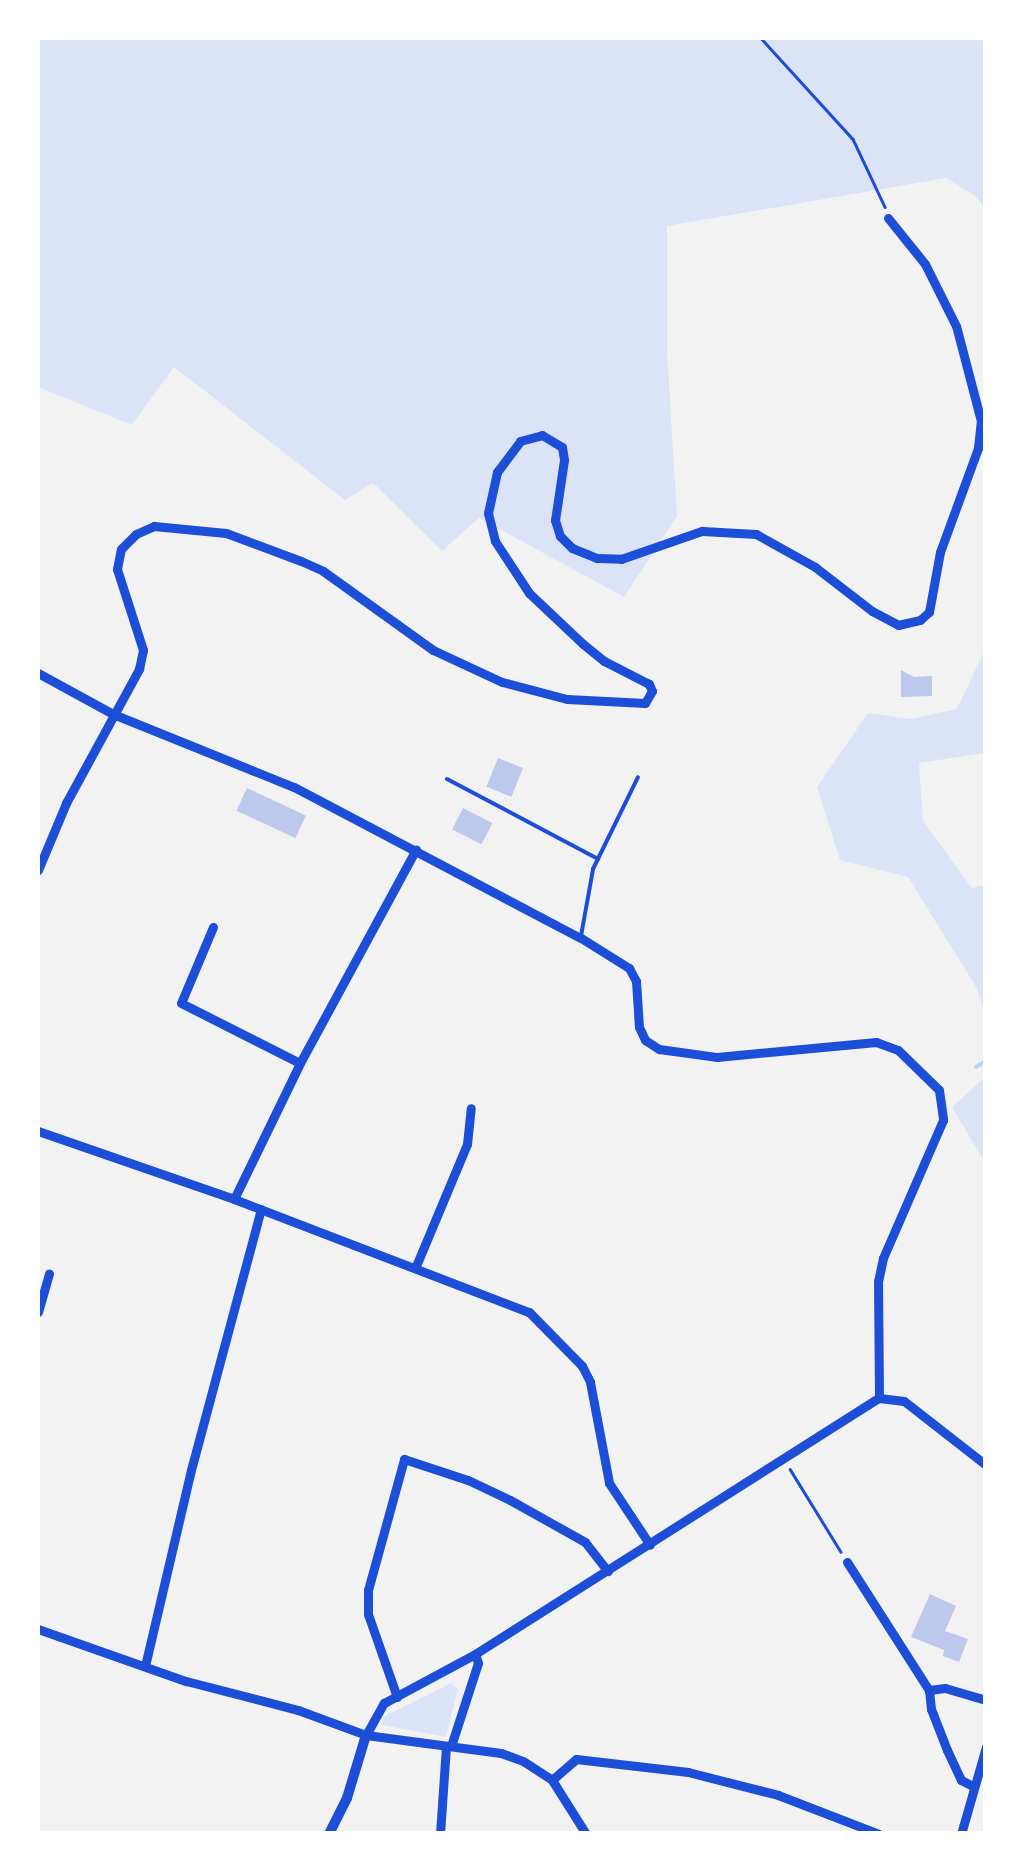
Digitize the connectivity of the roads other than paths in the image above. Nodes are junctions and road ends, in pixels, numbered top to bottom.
1 (888, 218) road end
2 (38, 673) edge
3 (114, 714) junction
4 (638, 778) dead end
5 (447, 780) dead end
6 (416, 849) junction
7 (598, 859) junction
8 (38, 870) edge
9 (213, 928) dead end
10 (581, 938) junction
11 (300, 1063) junction
12 (470, 1108) dead end
13 (38, 1131) edge
14 (234, 1198) junction
15 (261, 1209) junction
16 (416, 1266) junction
17 (49, 1274) dead end
18 (38, 1312) edge
19 (879, 1398) junction
20 (984, 1460) edge
21 (650, 1545) junction
22 (847, 1562) road end
23 (608, 1571) junction
24 (38, 1629) edge
25 (475, 1654) junction
26 (145, 1666) junction
27 (929, 1690) junction
28 (397, 1698) junction
29 (986, 1700) edge
30 (366, 1735) junction
31 (448, 1746) junction
32 (986, 1746) edge
33 (552, 1780) junction
34 (973, 1786) junction
35 (329, 1834) edge
36 (440, 1834) edge
37 (586, 1834) edge
38 (879, 1834) edge
39 (961, 1834) edge

1 - 3 street
2 - 3 street
3 - 6 street
3 - 8 street
4 - 7 lane
5 - 7 lane
6 - 10 street
6 - 11 street
7 - 10 lane
9 - 11 street
10 - 19 street
11 - 14 street
12 - 16 street
13 - 14 street
14 - 15 street
15 - 16 street
15 - 26 street
16 - 21 street
17 - 18 street
19 - 20 street
19 - 21 street
21 - 23 street
22 - 27 street
23 - 25 street
23 - 28 street
24 - 26 street
25 - 28 street
25 - 31 street
26 - 30 street
27 - 29 street
27 - 34 street
28 - 30 street
30 - 31 street
30 - 35 street
31 - 33 street
31 - 36 street
32 - 34 street
33 - 37 street
33 - 38 street
34 - 39 street

